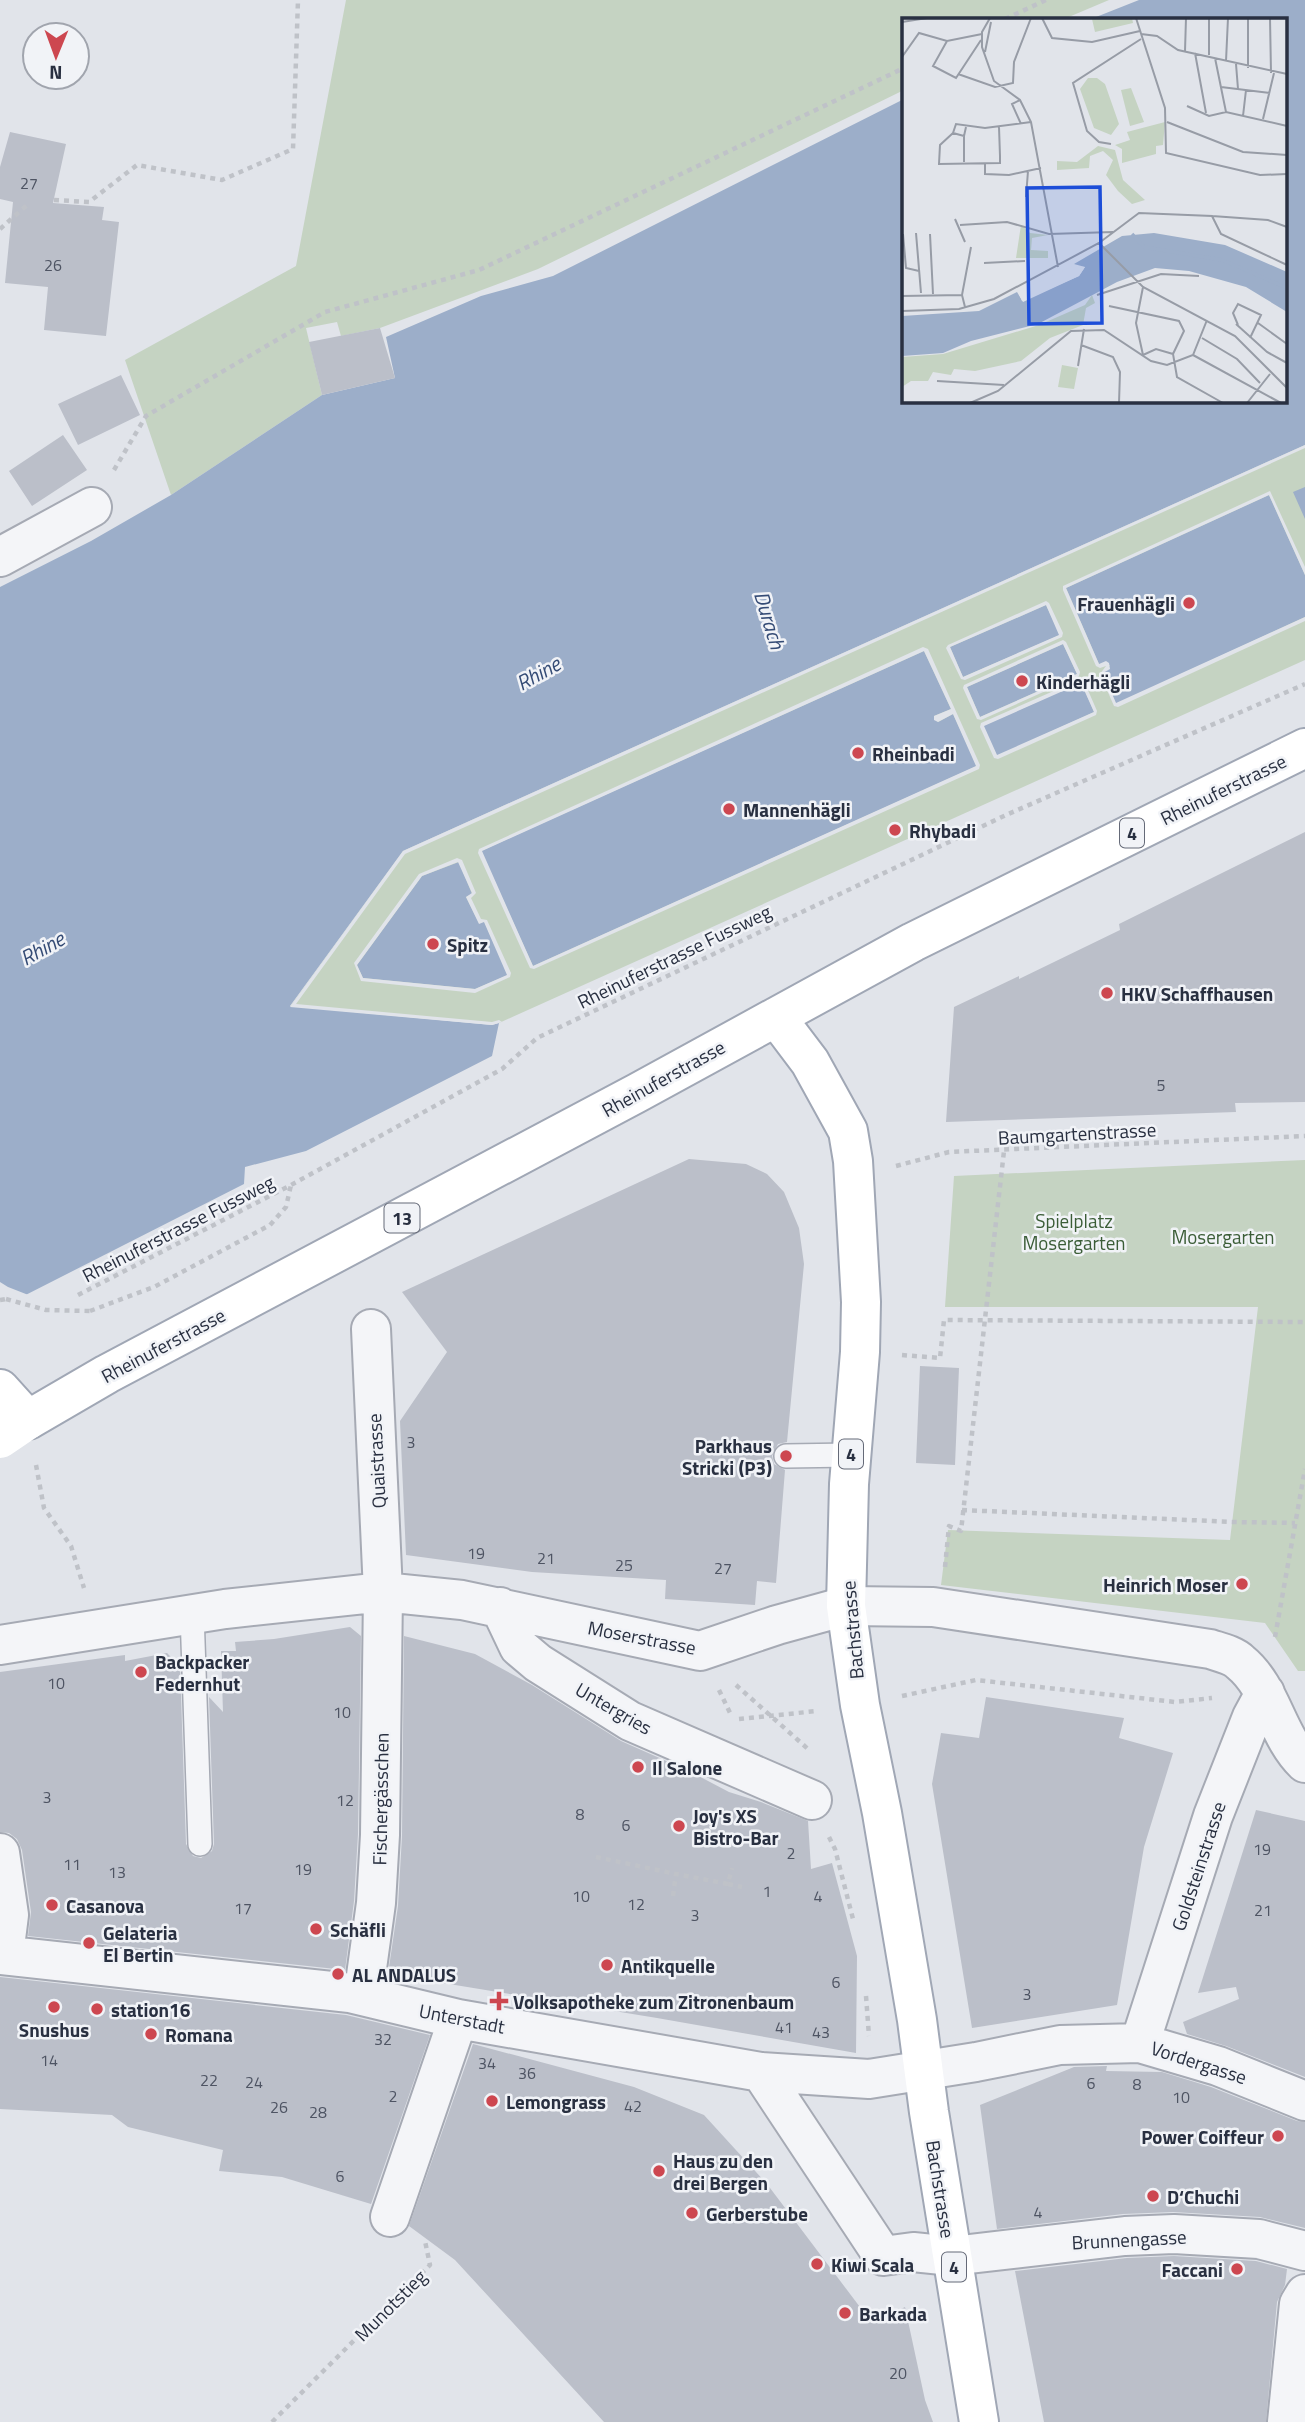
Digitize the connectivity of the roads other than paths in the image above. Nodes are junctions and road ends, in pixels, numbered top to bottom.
1 (92, 507) road end
2 (0, 557) edge
3 (1305, 748) edge
4 (776, 1017) junction
5 (370, 1329) dead end
6 (0, 1389) edge
7 (14, 1429) edge
8 (851, 1455) junction
9 (786, 1456) dead end
10 (383, 1592) junction
11 (846, 1606) junction
12 (500, 1607) junction
13 (192, 1613) junction
14 (0, 1645) edge
15 (1265, 1693) junction
16 (1305, 1763) edge
17 (812, 1800) road end
18 (200, 1844) dead end
19 (0, 1853) edge
20 (2, 1955) edge
21 (350, 1993) junction
22 (458, 2019) junction
23 (1140, 2043) junction
24 (923, 2070) junction
25 (761, 2072) junction
26 (1305, 2101) edge
27 (390, 2217) road end
28 (1305, 2251) edge
29 (952, 2256) junction
30 (1305, 2294) edge
31 (979, 2422) edge
32 (1287, 2422) edge

1 - 2 street
3 - 4 main road, Rheinuferstrasse / 4
4 - 7 main road, Rheinuferstrasse / 13
4 - 8 main road, Bachstrasse / 4
5 - 10 street, Quaistrasse
6 - 7 main road, 13
8 - 9 lane
8 - 11 main road, Bachstrasse / 4
10 - 12 street, Moserstrasse
10 - 13 street, Moserstrasse
10 - 21 street, Fischergässchen
11 - 12 street, Moserstrasse
11 - 15 street, Moserstrasse
11 - 24 main road, Bachstrasse / 4
12 - 17 street, Untergries
13 - 14 street, Moserstrasse
13 - 18 lane
15 - 16 street, Moserstrasse
15 - 23 street, Goldsteinstrasse
19 - 20 street
20 - 21 street, Unterstadt
21 - 22 street, Unterstadt
22 - 25 street, Unterstadt
22 - 27 street
23 - 24 street, Vordergasse
23 - 26 street, Vordergasse
24 - 25 street, Unterstadt
24 - 29 main road, Bachstrasse / 4
25 - 29 street, Bachstrasse
28 - 29 street, Brunnengasse
29 - 31 main road, Bachstrasse / 4
30 - 32 street

